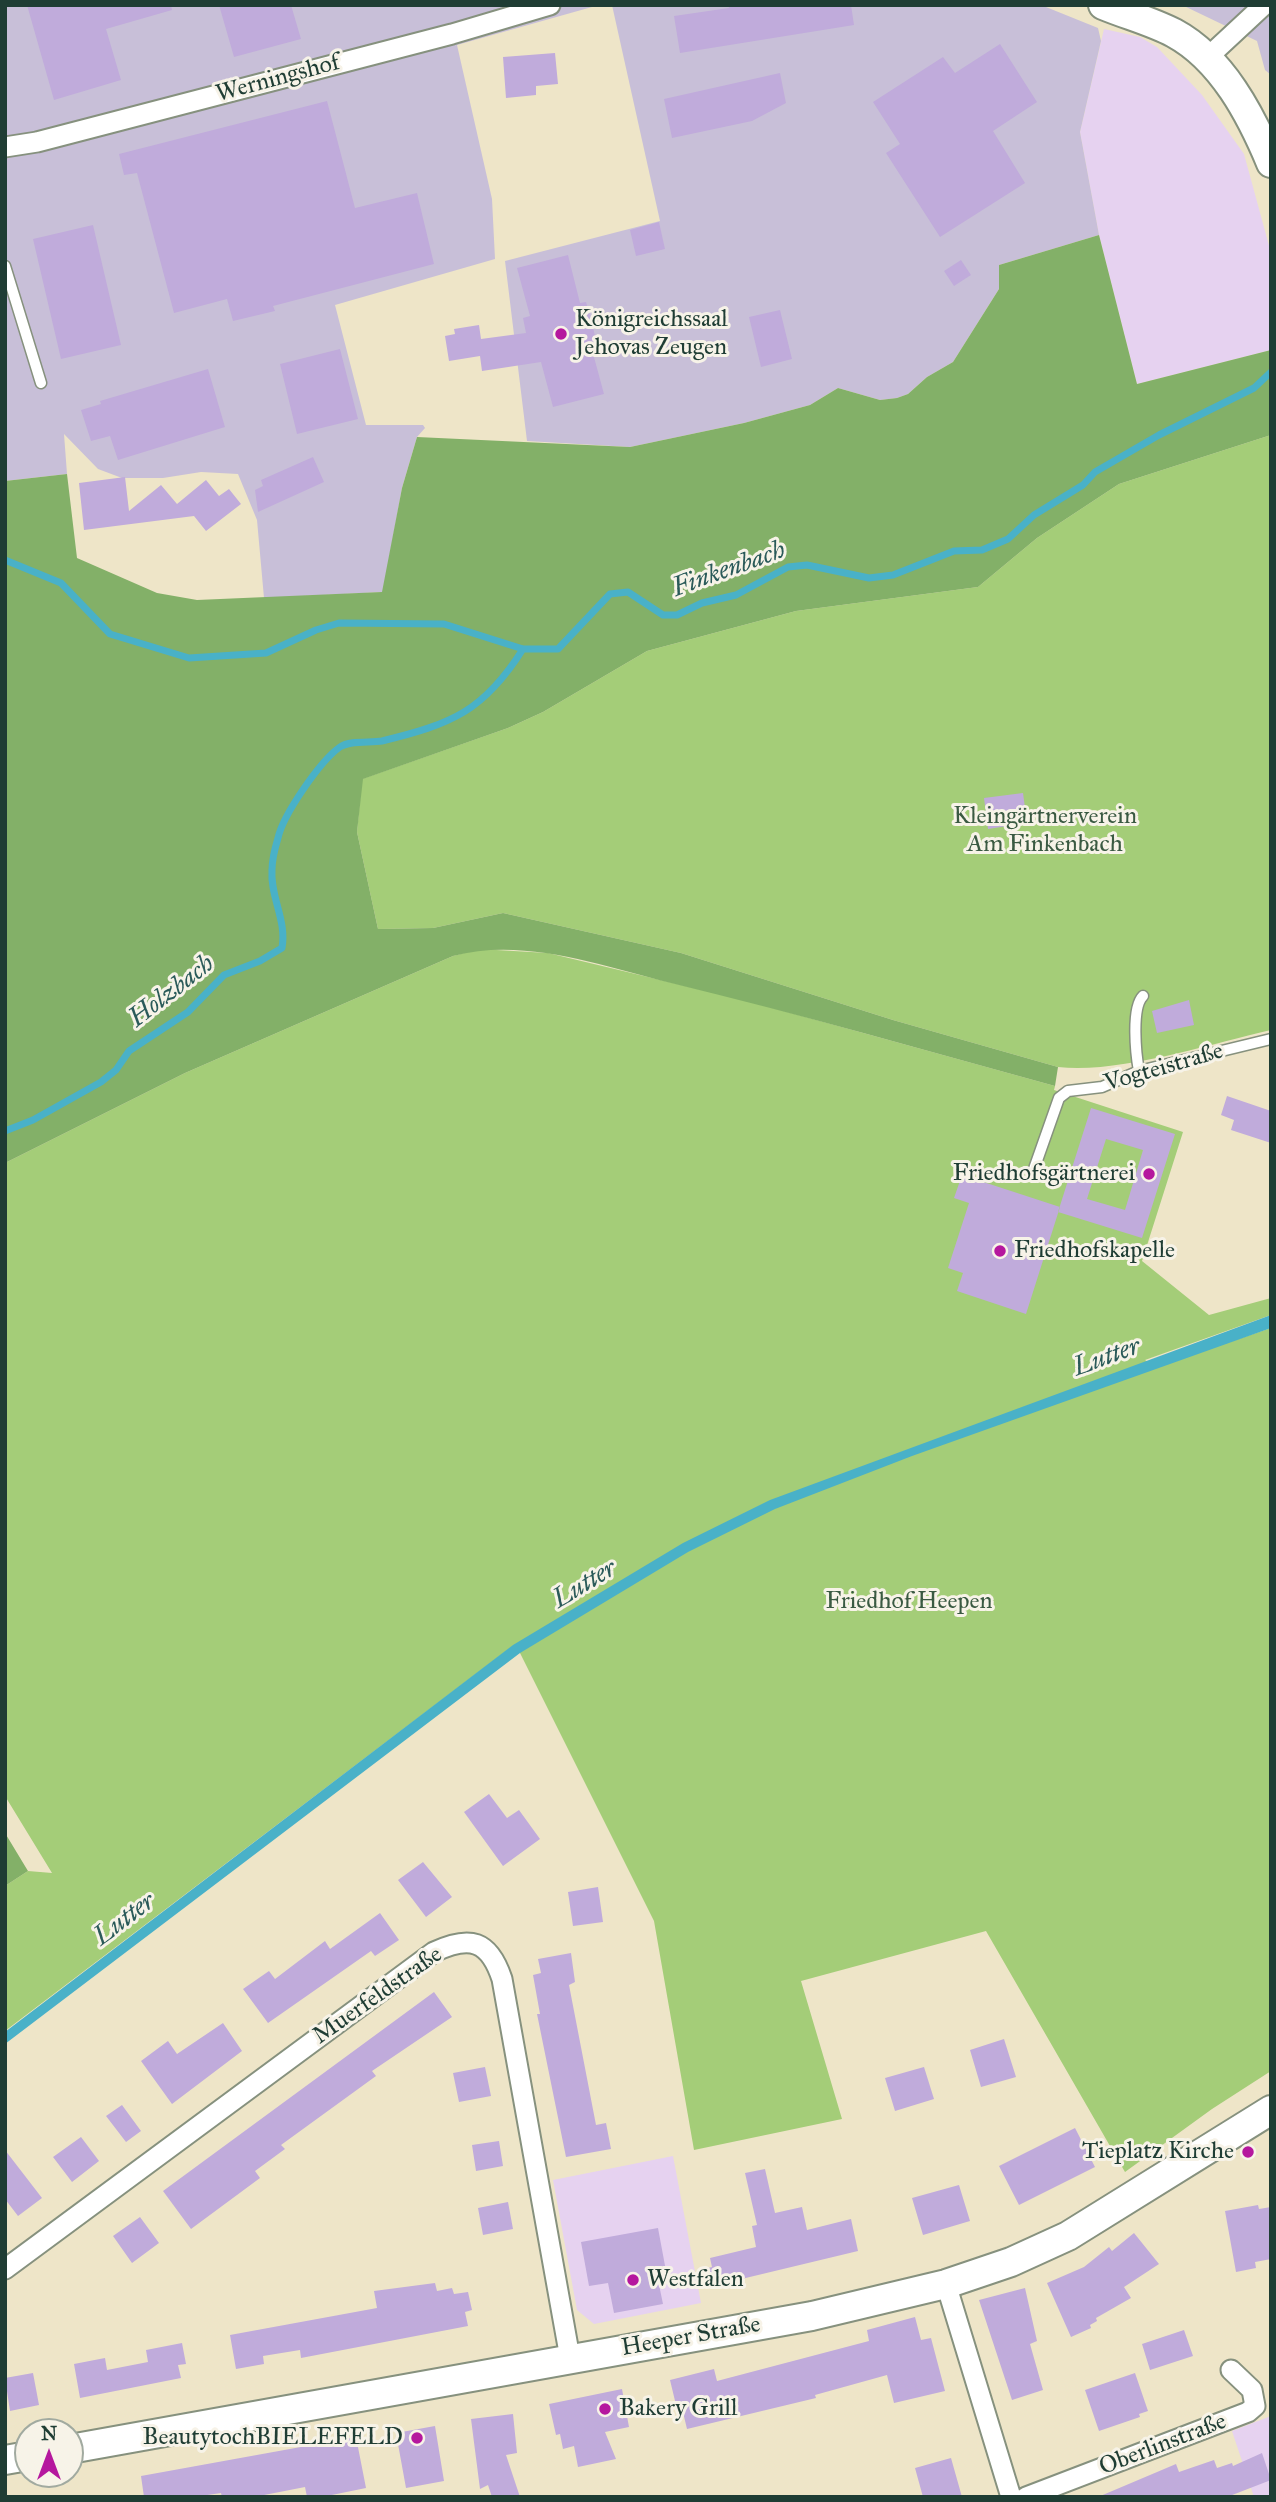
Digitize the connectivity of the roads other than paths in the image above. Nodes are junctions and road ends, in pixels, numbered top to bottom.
1 (550, 5) edge
2 (1103, 5) edge
3 (1264, 5) edge
4 (1207, 58) junction
5 (5, 147) edge
6 (1271, 163) edge
7 (5, 266) edge
8 (41, 383) dead end
9 (1143, 996) dead end
10 (1271, 1039) edge
11 (1139, 1072) junction
12 (1034, 1169) dead end
13 (1271, 2110) edge
14 (5, 2269) edge
15 (946, 2284) junction
16 (570, 2358) junction
17 (1231, 2370) dead end
18 (84, 2446) edge
19 (1011, 2497) edge
20 (1026, 2497) edge

1 - 5 street, Werningshof
2 - 4 main road
3 - 4 street
4 - 6 main road
7 - 8 lane
9 - 11 lane
10 - 11 lane, Vogteistraße
11 - 12 lane, Vogteistraße
13 - 15 main road, Heeper Straße
14 - 16 street, Muerfeldstraße
15 - 16 main road, Heeper Straße
15 - 19 street
16 - 18 main road, Heeper Straße
17 - 20 street, Oberlinstraße

